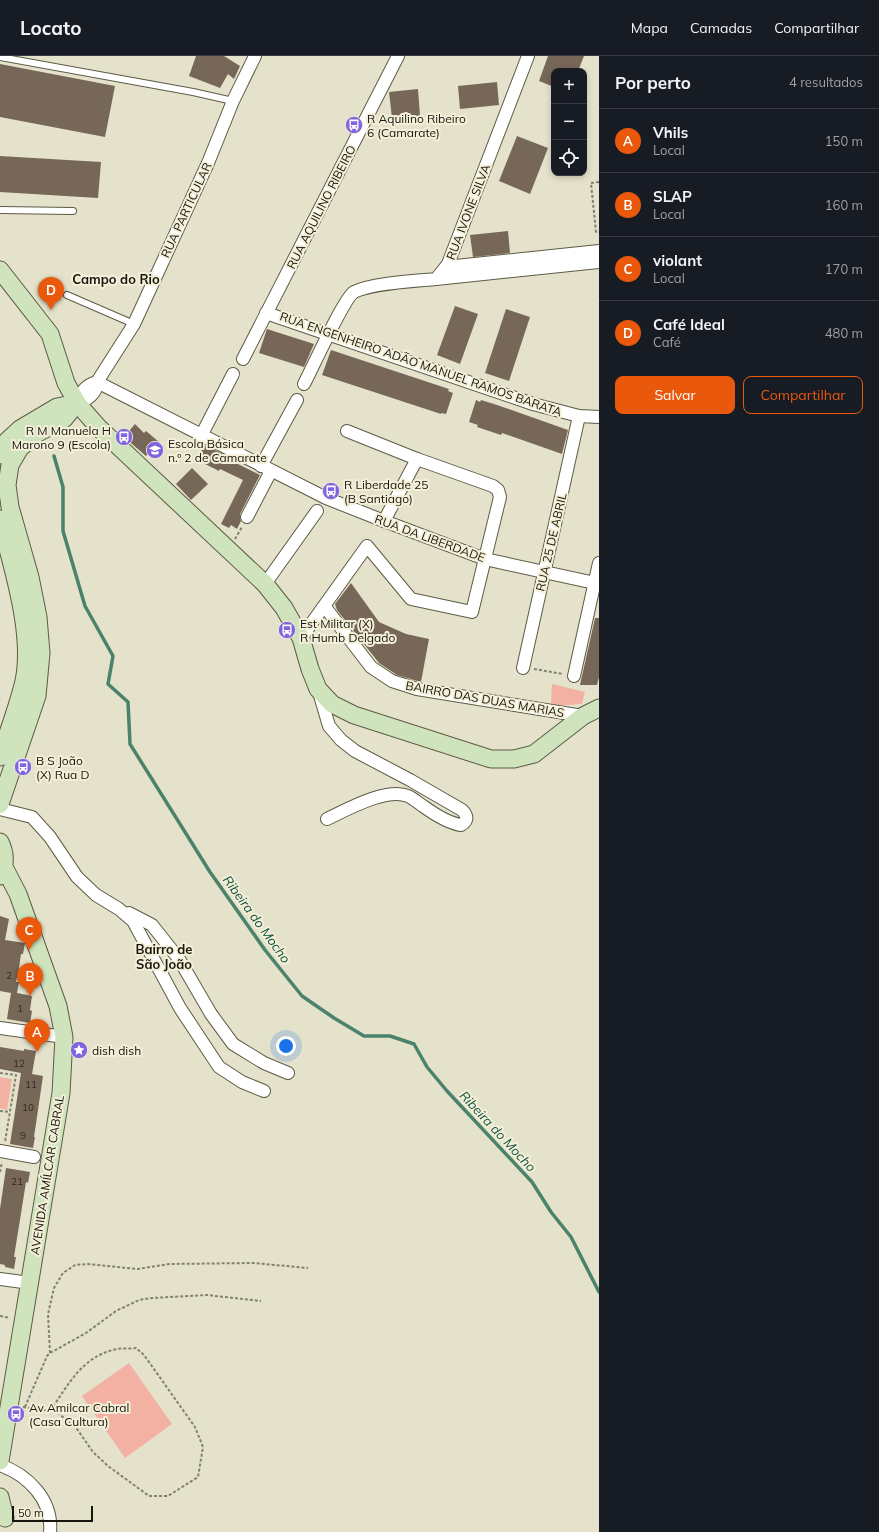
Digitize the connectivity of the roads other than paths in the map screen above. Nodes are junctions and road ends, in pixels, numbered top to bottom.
1 (255, 56) edge
2 (398, 56) edge
3 (528, 56) edge
4 (0, 57) edge
5 (233, 101) junction
6 (0, 210) edge
7 (73, 211) dead end
8 (599, 251) edge
9 (599, 262) edge
10 (446, 267) junction
11 (0, 270) edge
12 (436, 279) junction
13 (67, 295) dead end
14 (266, 312) junction
15 (134, 324) junction
16 (329, 334) junction
17 (243, 358) dead end
18 (233, 374) dead end
19 (97, 382) junction
20 (304, 384) dead end
21 (297, 400) dead end
22 (77, 402) junction
23 (579, 416) junction
24 (599, 417) edge
25 (347, 431) dead end
26 (201, 436) junction
27 (0, 455) edge
28 (417, 459) junction
29 (266, 469) junction
30 (317, 512) dead end
31 (247, 517) road end
32 (0, 519) edge
33 (384, 521) junction
34 (485, 559) junction
35 (599, 563) edge
36 (544, 572) junction
37 (265, 584) junction
38 (597, 584) edge
39 (325, 607) junction
40 (301, 638) junction
41 (523, 668) road end
42 (574, 676) road end
43 (318, 689) junction
44 (599, 708) edge
45 (583, 716) junction
46 (0, 757) edge
47 (0, 804) edge
48 (0, 809) edge
49 (327, 819) dead end
50 (0, 842) edge
51 (2, 871) edge
52 (0, 888) edge
53 (18, 894) junction
54 (119, 908) junction
55 (0, 1028) edge
56 (64, 1037) junction
57 (288, 1073) dead end
58 (264, 1091) dead end
59 (2, 1152) edge
60 (34, 1157) dead end
61 (0, 1278) edge
62 (30, 1283) junction
63 (0, 1461) edge
64 (0, 1465) edge
65 (0, 1497) edge
66 (4, 1521) edge
67 (50, 1532) edge

1 - 5 street, RUA PARTICULAR
2 - 14 street, RUA AQUILINO RIBEIRO
3 - 10 street, RUA IVONE SILVA
4 - 5 lane
5 - 15 street, RUA PARTICULAR
6 - 7 lane
8 - 10 street
9 - 12 street
10 - 12 street, RUA IVONE SILVA
11 - 22 street
12 - 16 street
13 - 15 lane
14 - 16 street, RUA ENGENHEIRO ADÃO MANUEL RAMOS BARATA
14 - 17 street, RUA AQUILINO RIBEIRO
15 - 19 street, RUA PARTICULAR
16 - 20 street
16 - 23 street, RUA ENGENHEIRO ADÃO MANUEL RAMOS BARATA
18 - 26 street
19 - 22 street, RUA PARTICULAR
19 - 26 street, RUA DA LIBERDADE
21 - 29 street
22 - 27 street
22 - 37 street
22 - 47 street
23 - 24 street, RUA ENGENHEIRO ADÃO MANUEL RAMOS BARATA
23 - 36 street, RUA 25 DE ABRIL
25 - 28 street
26 - 29 street, RUA DA LIBERDADE
28 - 33 street
28 - 34 street
29 - 31 street
29 - 33 street, RUA DA LIBERDADE
30 - 37 street
32 - 46 street
33 - 34 street, RUA DA LIBERDADE
34 - 36 street, RUA DA LIBERDADE
34 - 39 street
35 - 38 street
36 - 38 street, RUA DA LIBERDADE
36 - 41 street, RUA 25 DE ABRIL
37 - 40 street
38 - 42 street
39 - 40 street
39 - 45 street, BAIRRO DAS DUAS MARIAS
40 - 43 street
43 - 45 street
43 - 49 street
44 - 45 street
48 - 54 street
50 - 51 street
51 - 53 street, AVENIDA AMÍLCAR CABRAL
52 - 53 street
53 - 56 street, AVENIDA AMÍLCAR CABRAL
54 - 57 street
54 - 58 street
55 - 56 street
56 - 62 street, AVENIDA AMÍLCAR CABRAL
59 - 60 street
61 - 62 street
62 - 63 street, AVENIDA AMÍLCAR CABRAL
64 - 67 street
65 - 66 street

